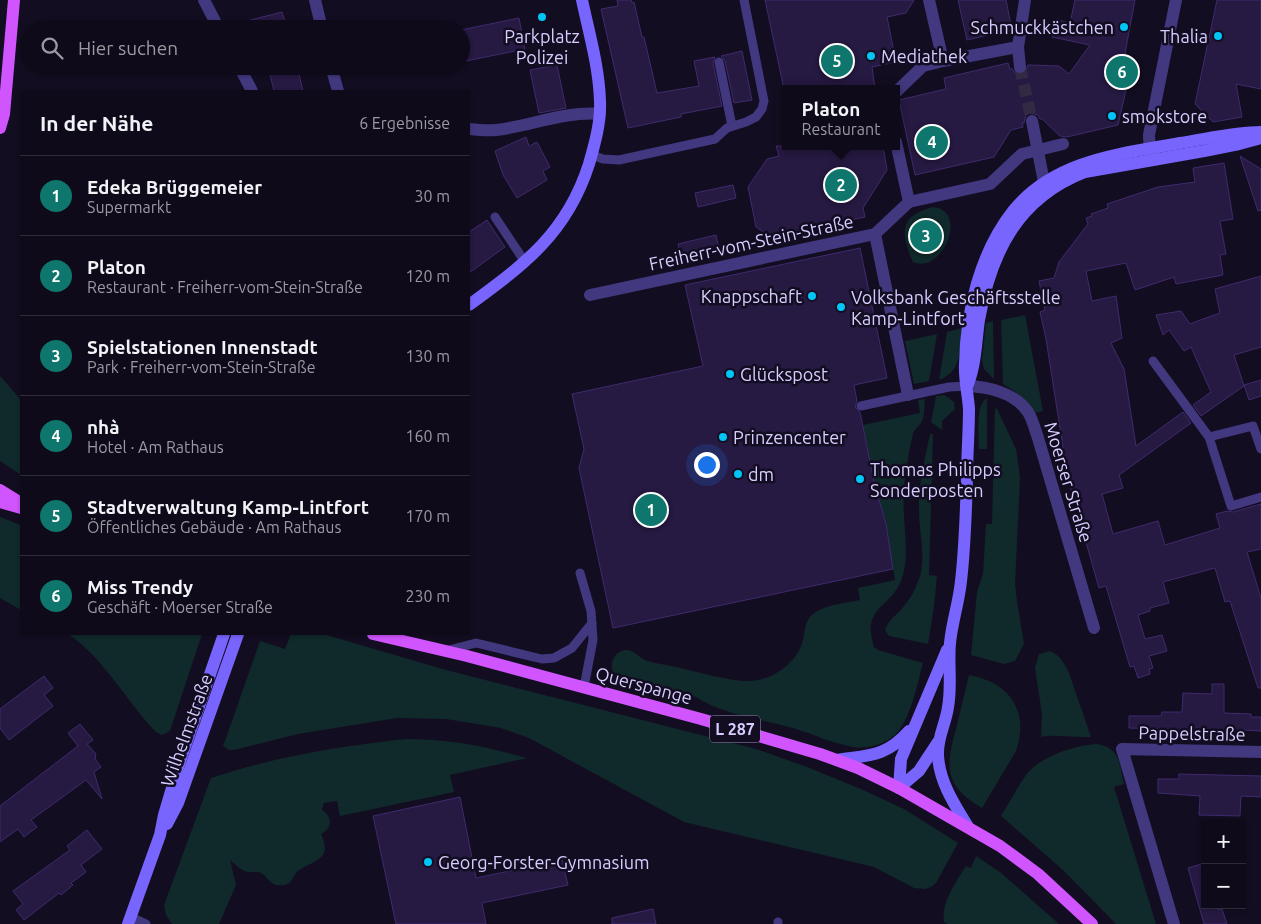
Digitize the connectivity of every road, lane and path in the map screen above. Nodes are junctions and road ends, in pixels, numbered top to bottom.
1 (14, 0) edge
2 (204, 0) edge
3 (315, 0) edge
4 (582, 0) edge
5 (744, 0) edge
6 (929, 0) edge
7 (1025, 0) edge
8 (1176, 0) edge
9 (214, 20) edge
10 (320, 20) edge
11 (1018, 47) junction
12 (942, 61) junction
13 (719, 62) dead end
14 (1020, 67) tunnel mouth
15 (244, 75) edge
16 (334, 75) edge
17 (900, 88) edge
18 (251, 90) edge
19 (338, 90) edge
20 (600, 114) junction
21 (1032, 121) tunnel mouth
22 (732, 126) junction
23 (0, 128) edge
24 (470, 130) edge
25 (1261, 132) edge
26 (1261, 138) edge
27 (1064, 144) dead end
28 (898, 150) edge
29 (1038, 150) junction
30 (1150, 154) junction
31 (592, 155) junction
32 (1044, 182) junction
33 (909, 202) junction
34 (495, 217) dead end
35 (875, 234) junction
36 (525, 262) junction
37 (590, 295) dead end
38 (470, 304) edge
39 (1153, 361) dead end
40 (968, 386) junction
41 (908, 395) junction
42 (861, 406) dead end
43 (1210, 437) junction
44 (1261, 449) edge
45 (0, 490) edge
46 (1261, 497) edge
47 (0, 502) edge
48 (20, 502) edge
49 (20, 508) edge
50 (580, 573) dead end
51 (592, 623) junction
52 (1094, 628) dead end
53 (224, 635) edge
54 (238, 635) edge
55 (377, 635) edge
56 (950, 643) junction
57 (444, 651) junction
58 (584, 687) junction
59 (915, 723) junction
60 (938, 742) junction
61 (1261, 752) edge
62 (837, 760) junction
63 (900, 788) junction
64 (967, 825) junction
65 (160, 835) junction
66 (129, 920) edge
67 (146, 924) edge
68 (1092, 924) edge
69 (1174, 924) edge

1 - 23 main road
2 - 9 street
3 - 10 street
4 - 20 main road
5 - 22 lane
6 - 12 street
7 - 11 street
8 - 30 street
11 - 12 street
11 - 14 street
12 - 17 street
13 - 22 lane
15 - 18 street
16 - 19 street
20 - 24 street
20 - 31 main road
21 - 29 street
22 - 31 lane
25 - 30 main road
26 - 30 main road
27 - 29 street
28 - 33 street
29 - 32 street
29 - 33 street
30 - 32 main road
30 - 40 main road
31 - 36 main road
32 - 40 main road
33 - 35 street, Freiherr-vom-Stein-Straße
34 - 36 lane
35 - 37 street, Freiherr-vom-Stein-Straße
35 - 41 street
36 - 38 main road
39 - 43 lane
40 - 41 lane
40 - 52 street, Moerser Straße
40 - 56 main road
41 - 42 lane
43 - 44 lane
43 - 46 lane
45 - 48 main road
47 - 49 main road
50 - 51 lane
51 - 57 lane
51 - 58 lane
53 - 65 main road, Wilhelmstraße
54 - 65 main road, Wilhelmstraße
55 - 57 main road, Querspange / L 287
56 - 59 main road
56 - 60 main road
57 - 58 main road, Querspange / L 287
58 - 62 main road, Querspange / L 287
59 - 62 main road
59 - 63 main road
60 - 63 main road
60 - 64 main road
61 - 69 street, Pappelstraße
62 - 63 main road, Querspange / L 287
63 - 64 main road, L 287
64 - 68 main road, L 287
65 - 66 main road, Wilhelmstraße
66 - 67 lane

